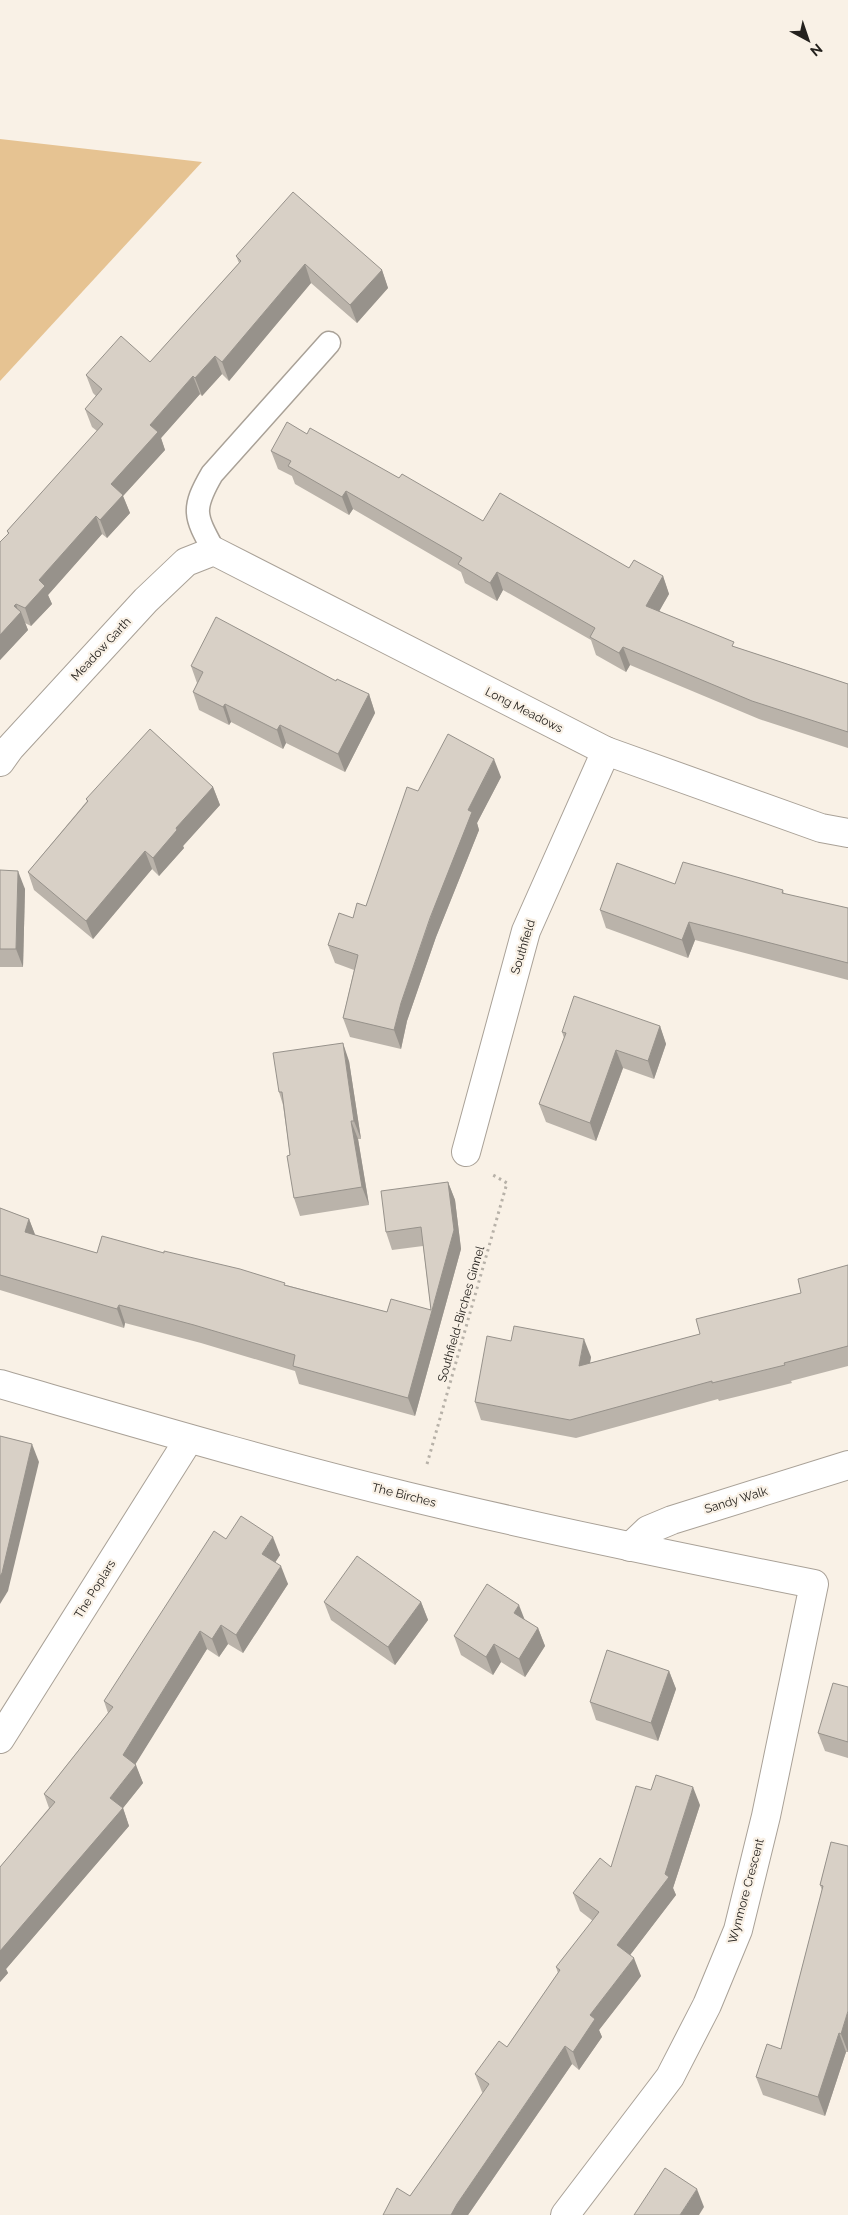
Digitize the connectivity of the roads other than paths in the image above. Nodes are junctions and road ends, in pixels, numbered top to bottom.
1 (329, 343) dead end
2 (214, 551) junction
3 (606, 751) junction
4 (0, 762) edge
5 (848, 833) edge
6 (466, 1152) road end
7 (0, 1384) edge
8 (189, 1439) junction
9 (848, 1465) edge
10 (630, 1547) junction
11 (814, 1584) joint
12 (0, 1739) edge
13 (565, 2215) edge

1 - 2 lane
2 - 3 street, Long Meadows
2 - 4 street, Meadow Garth
3 - 5 street, Long Meadows
3 - 6 street, Southfield
7 - 8 street, The Birches
8 - 10 street, The Birches
8 - 12 street, The Poplars
9 - 10 street, Sandy Walk
10 - 11 street, The Birches
11 - 13 street, Wynmore Crescent

